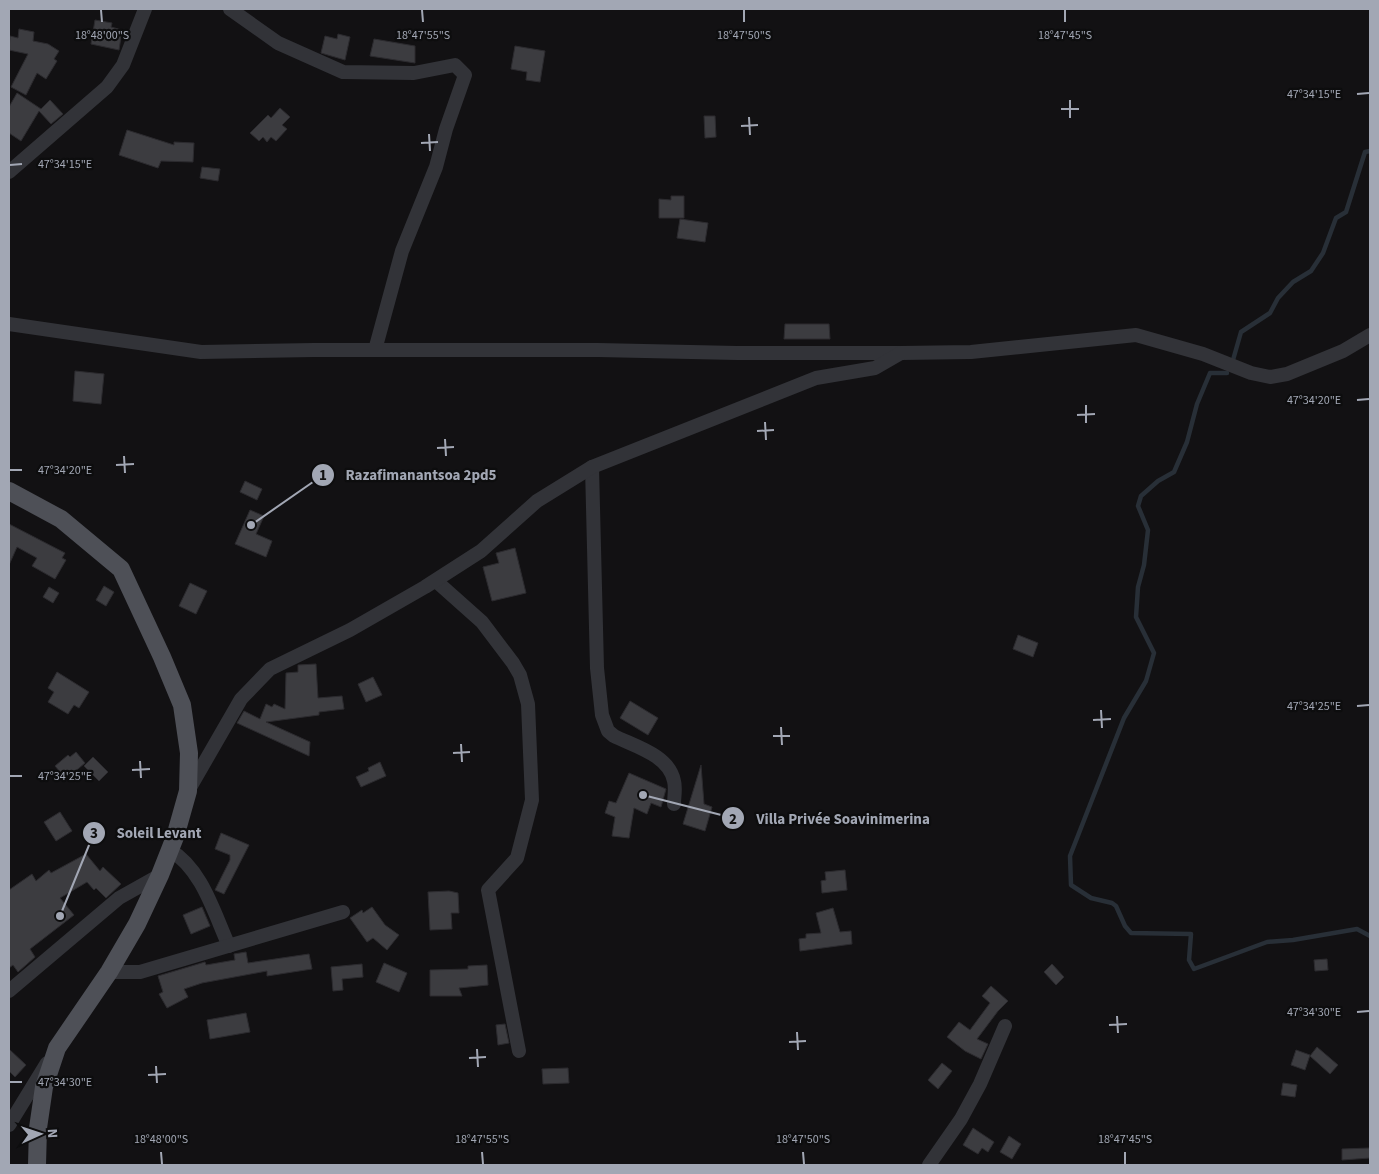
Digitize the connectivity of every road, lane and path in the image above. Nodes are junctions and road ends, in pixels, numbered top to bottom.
1 (145, 9) edge
2 (230, 9) edge
3 (9, 172) edge
4 (9, 324) edge
5 (1370, 336) edge
6 (375, 350) junction
7 (901, 353) junction
8 (592, 467) junction
9 (9, 491) edge
10 (436, 580) junction
11 (188, 791) junction
12 (674, 804) dead end
13 (170, 850) junction
14 (160, 875) junction
15 (343, 912) dead end
16 (229, 946) junction
17 (108, 972) junction
18 (9, 991) edge
19 (1005, 1026) dead end
20 (56, 1048) junction
21 (519, 1052) dead end
22 (9, 1125) edge
23 (36, 1165) edge
24 (929, 1165) edge

1 - 3 street
2 - 6 street
4 - 6 street
5 - 7 street
6 - 7 street
7 - 8 street
8 - 10 street
8 - 12 street
9 - 11 main road
10 - 11 street
10 - 21 street
11 - 13 main road
13 - 14 main road
13 - 16 street
14 - 17 main road
14 - 18 street
15 - 16 street
16 - 17 street
17 - 20 main road
19 - 24 street
20 - 22 street
20 - 23 main road

